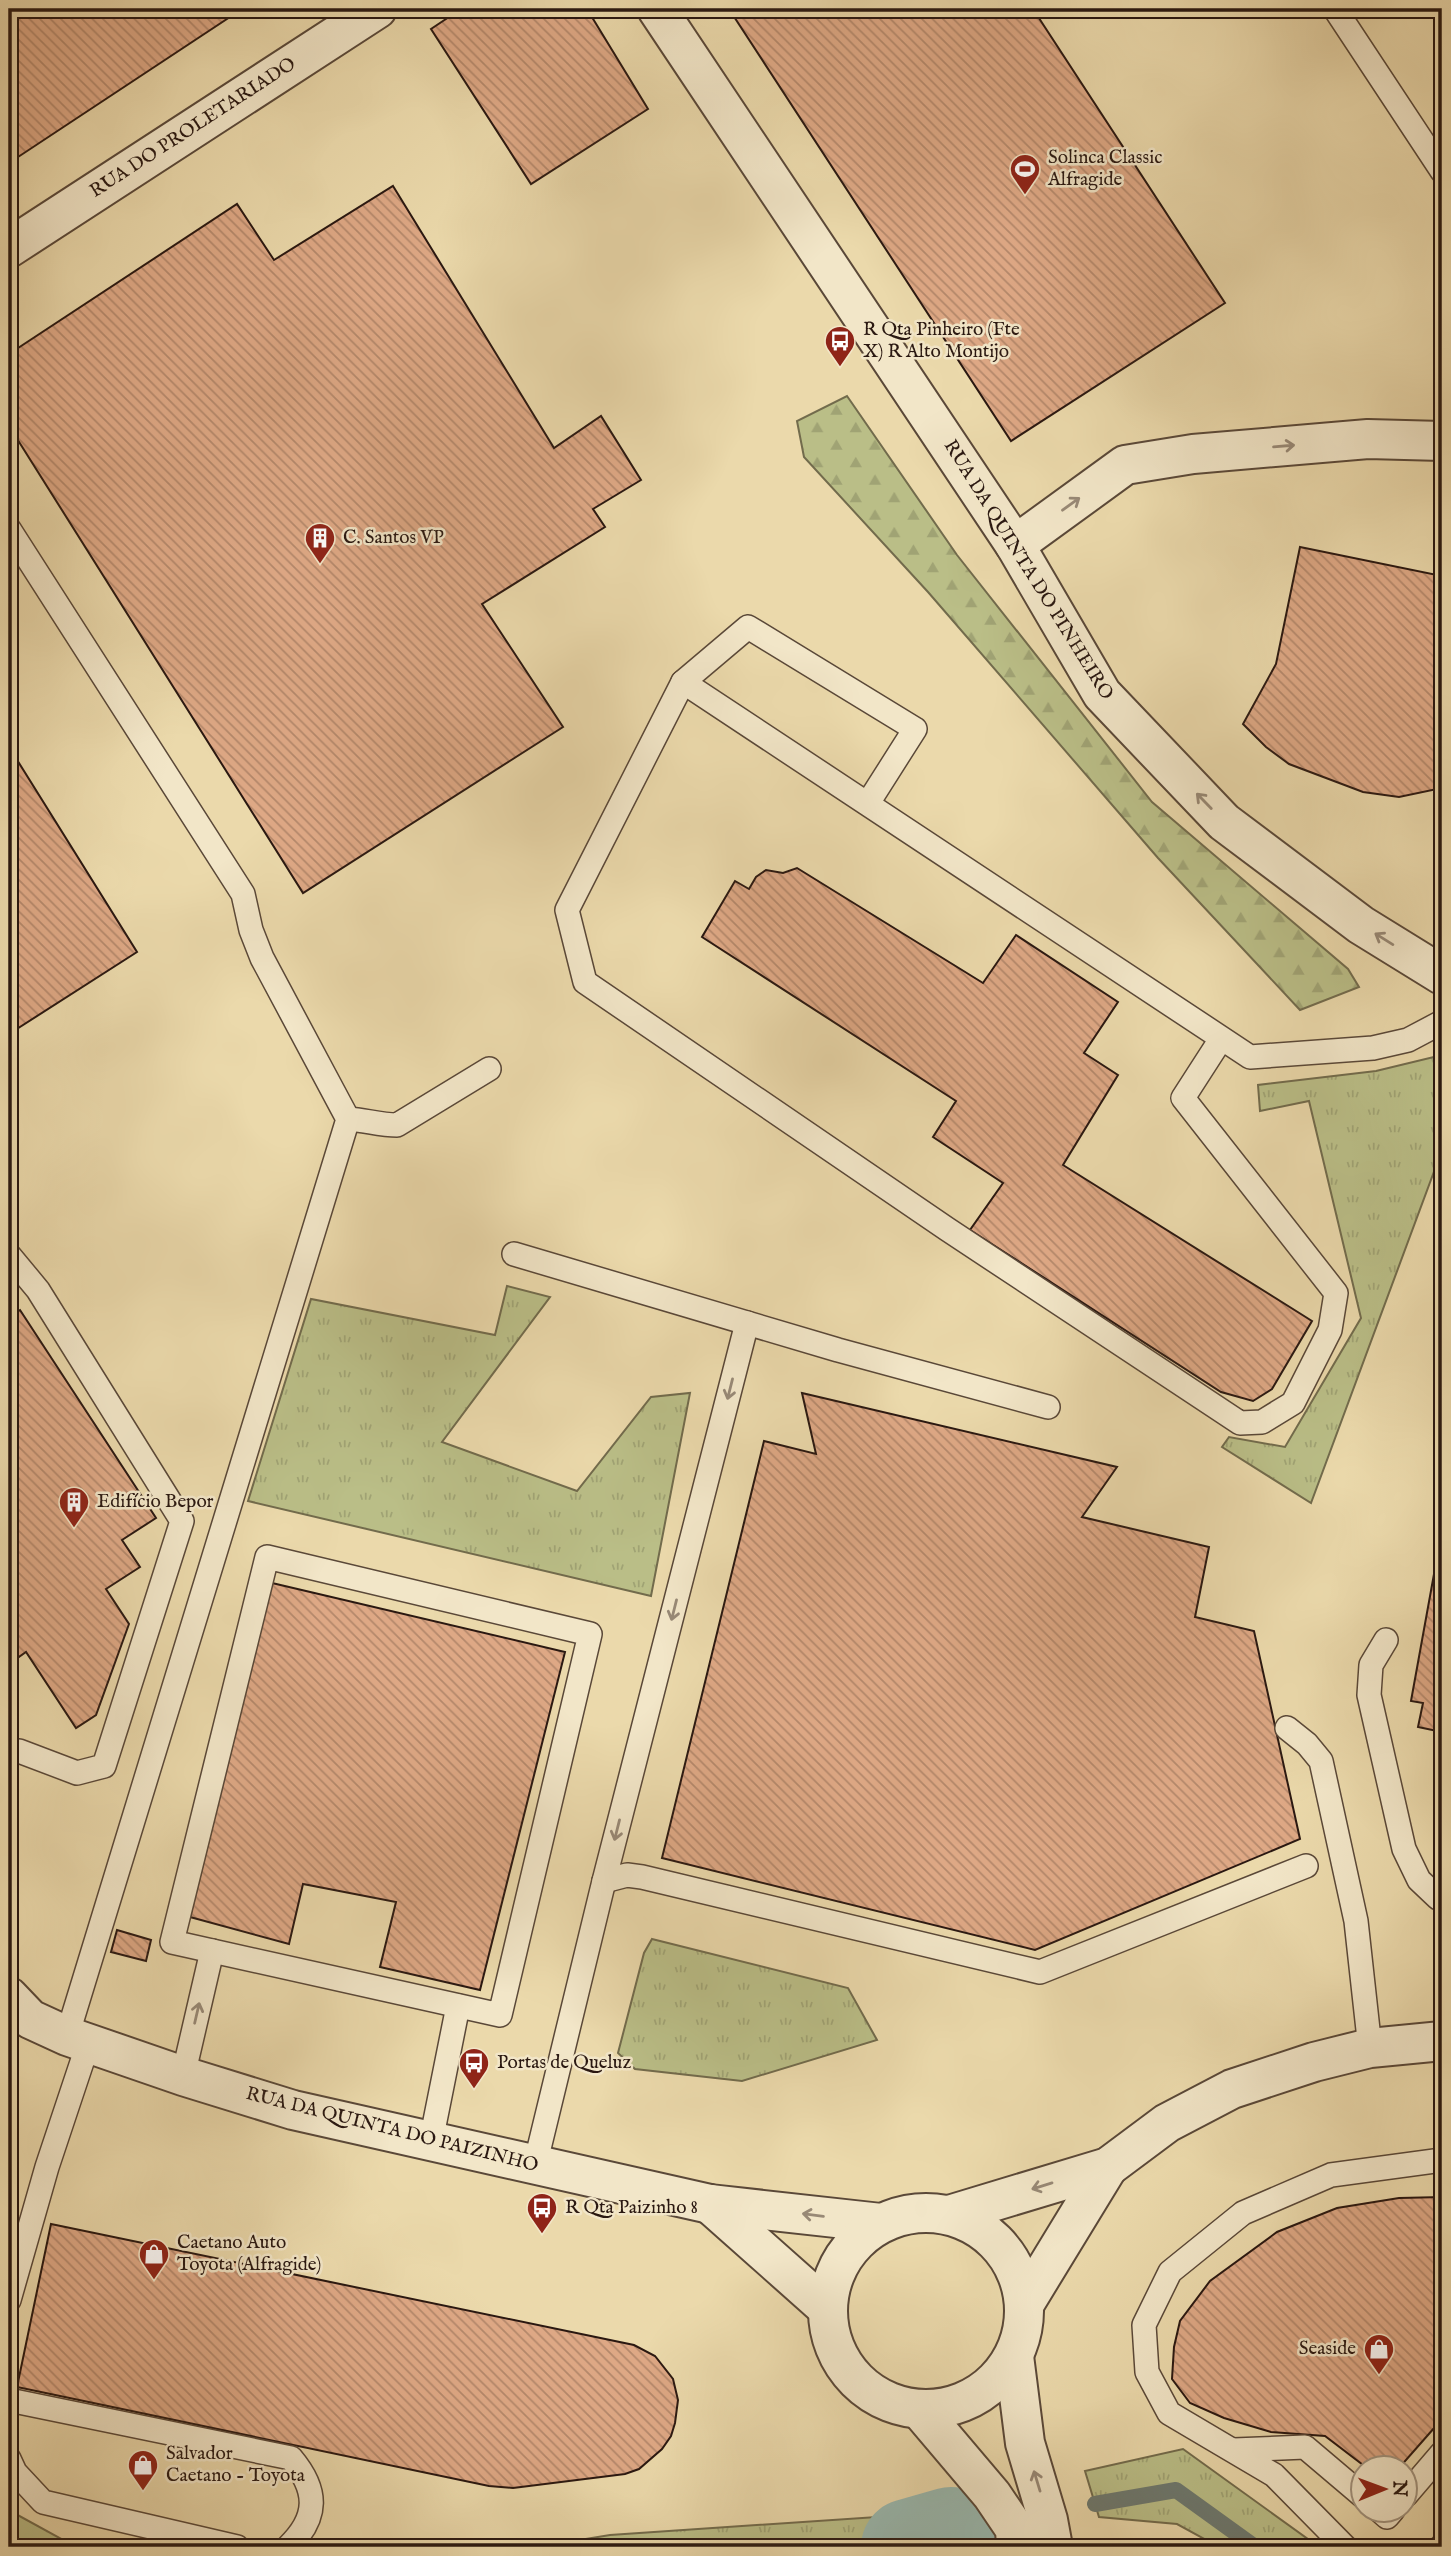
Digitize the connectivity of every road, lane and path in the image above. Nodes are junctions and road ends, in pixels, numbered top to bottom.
1 (377, 9) edge
2 (657, 9) edge
3 (1335, 9) edge
4 (1442, 171) edge
5 (9, 248) edge
6 (1442, 442) edge
7 (9, 529) edge
8 (1016, 544) junction
9 (683, 682) junction
10 (868, 803) junction
11 (1442, 975) edge
12 (1442, 1022) edge
13 (1221, 1040) junction
14 (489, 1069) dead end
15 (348, 1119) junction
16 (513, 1254) dead end
17 (9, 1255) edge
18 (747, 1323) junction
19 (1048, 1407) dead end
20 (1386, 1640) dead end
21 (1287, 1728) dead end
22 (12, 1748) edge
23 (1306, 1866) dead end
24 (604, 1881) junction
25 (1442, 1899) edge
26 (212, 1951) junction
27 (9, 1997) edge
28 (457, 2006) junction
29 (78, 2040) junction
30 (1442, 2041) edge
31 (1370, 2048) junction
32 (183, 2076) junction
33 (431, 2141) junction
34 (1442, 2160) edge
35 (535, 2165) junction
36 (1108, 2166) junction
37 (710, 2204) junction
38 (950, 2215) junction
39 (881, 2223) junction
40 (9, 2300) edge
41 (1025, 2303) junction
42 (827, 2308) junction
43 (1014, 2356) junction
44 (9, 2400) edge
45 (920, 2410) junction
46 (1234, 2450) junction
47 (1442, 2453) edge
48 (9, 2459) edge
49 (1420, 2479) edge
50 (1350, 2486) edge
51 (237, 2547) edge
52 (288, 2547) edge
53 (1016, 2547) edge
54 (1053, 2547) edge
55 (1345, 2547) edge

1 - 5 street, RUA DO PROLETARIADO
2 - 8 street, RUA DA QUINTA DO PINHEIRO
3 - 4 lane
8 -> 6 street
7 - 15 lane
11 -> 8 street, RUA DA QUINTA DO PINHEIRO
9 - 10 lane
9 - 10 lane
9 - 13 lane
10 - 13 lane
12 - 13 lane
14 - 15 lane
15 - 29 lane
16 - 18 lane
17 - 22 lane
18 - 19 lane
18 -> 24 lane
20 - 25 lane
21 - 31 lane
23 - 24 lane
24 - 35 lane
26 - 28 lane
26 - 28 lane
32 -> 26 lane
27 - 29 street, RUA DA QUINTA DO PAIZINHO
28 - 33 lane
29 - 32 street, RUA DA QUINTA DO PAIZINHO
29 - 40 lane
30 - 31 street
31 - 36 street
32 - 33 street, RUA DA QUINTA DO PAIZINHO
33 - 35 street, RUA DA QUINTA DO PAIZINHO
34 - 46 lane
35 - 37 street, RUA DA QUINTA DO PAIZINHO
36 -> 38 street
36 - 41 street
39 -> 37 street, RUA DA QUINTA DO PAIZINHO
37 - 42 street, RUA DA QUINTA DO PAIZINHO
38 - 39 street
38 - 41 street
39 - 42 street
41 - 43 street
42 - 45 street
43 - 45 street
54 -> 43 street
44 - 52 lane
45 - 53 street
46 - 50 lane
46 - 55 lane
47 - 49 lane
48 - 51 lane

